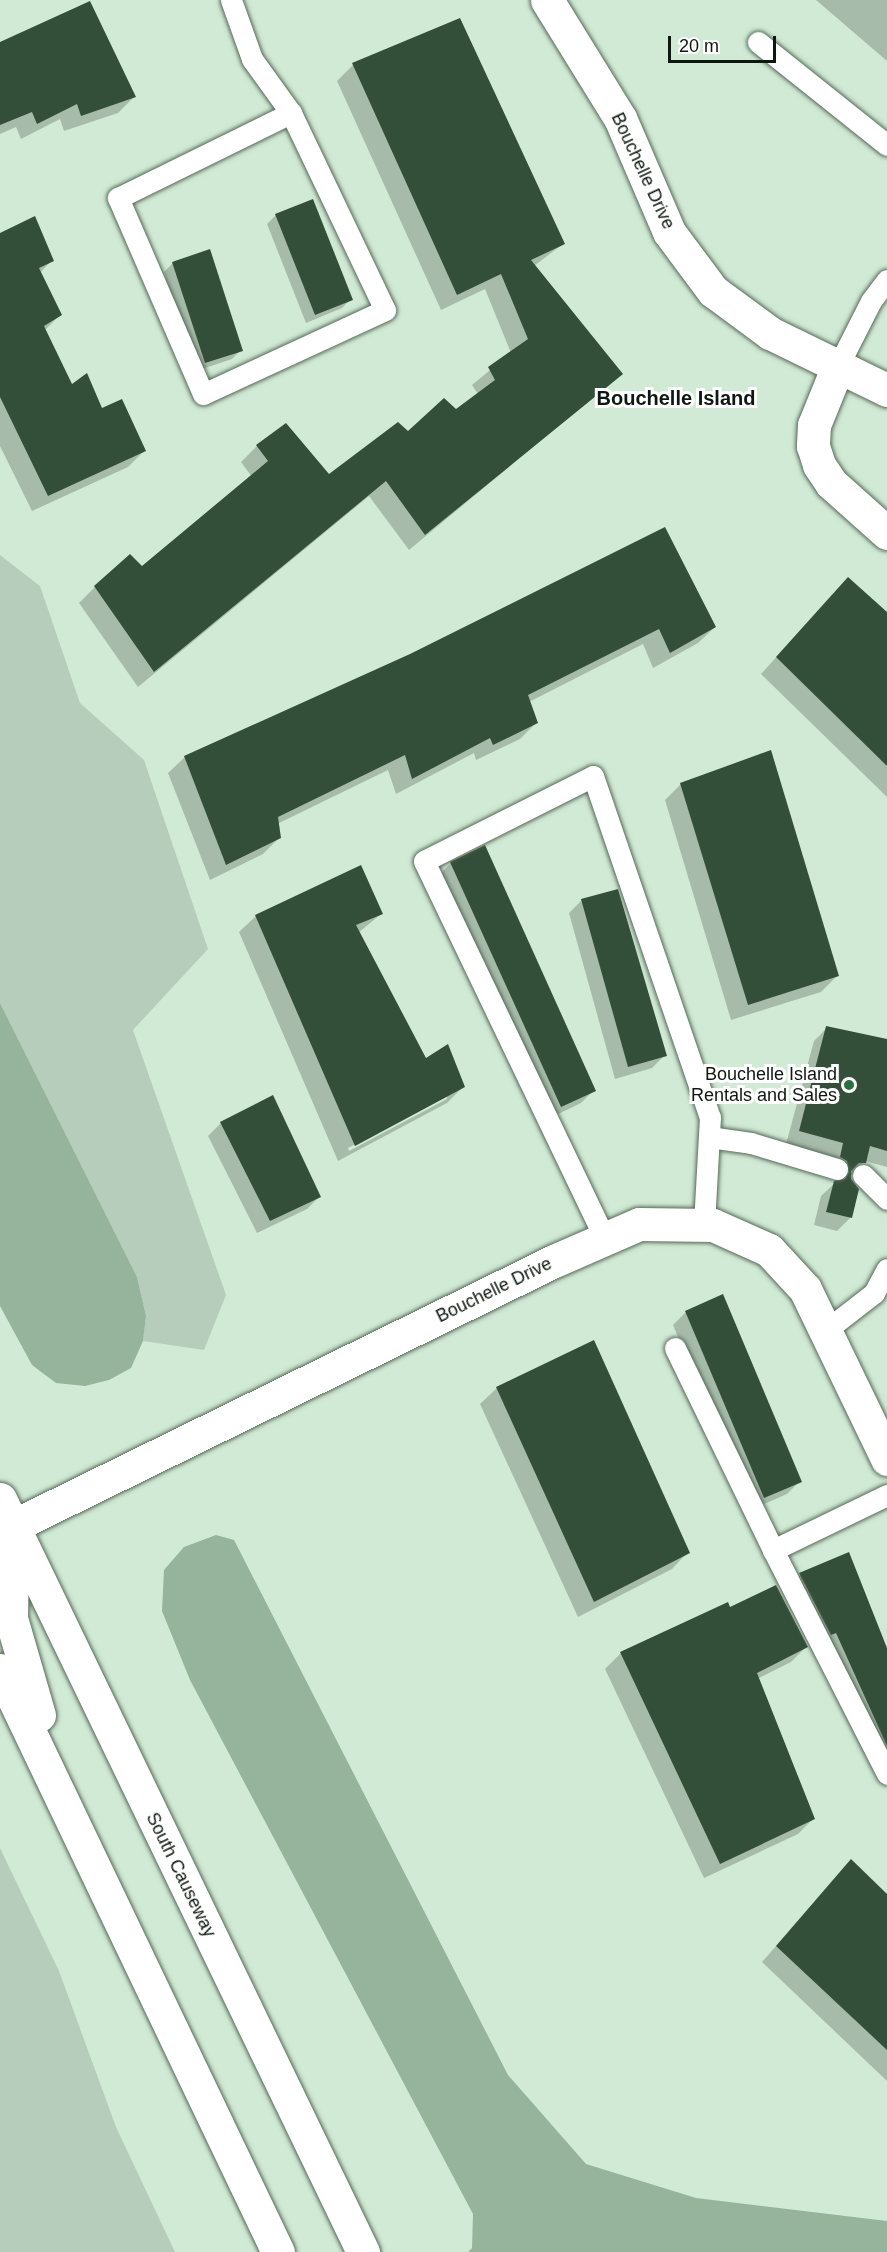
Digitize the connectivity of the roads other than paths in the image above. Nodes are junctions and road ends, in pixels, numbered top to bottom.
1 (231, 0) edge
2 (547, 0) edge
3 (758, 42) dead end
4 (291, 113) junction
5 (887, 145) edge
6 (887, 280) edge
7 (838, 366) junction
8 (887, 390) edge
9 (887, 532) edge
10 (709, 1137) junction
11 (837, 1169) dead end
12 (863, 1175) dead end
13 (887, 1199) edge
14 (704, 1224) junction
15 (605, 1239) junction
16 (887, 1269) edge
17 (825, 1331) junction
18 (675, 1348) dead end
19 (887, 1459) edge
20 (887, 1495) edge
21 (4, 1515) edge
22 (773, 1550) junction
23 (0, 1670) edge
24 (887, 1774) edge
25 (69, 1815) junction
26 (278, 2252) edge
27 (363, 2252) edge

1 - 4 lane
2 - 7 street, Bouchelle Drive
3 - 5 lane
4 - 4 lane
6 - 7 lane
7 - 8 street, Bouchelle Drive
7 - 9 street
10 - 11 lane
10 - 14 lane
10 - 15 lane
12 - 13 lane
14 - 15 street, Bouchelle Drive
14 - 17 street, Bouchelle Drive
15 - 21 street, Bouchelle Drive
16 - 17 lane
17 - 19 street, Bouchelle Drive
18 - 22 lane
20 - 22 lane
21 - 25 street
21 - 27 street, South Causeway
22 - 24 lane
23 - 25 street
25 - 26 street

